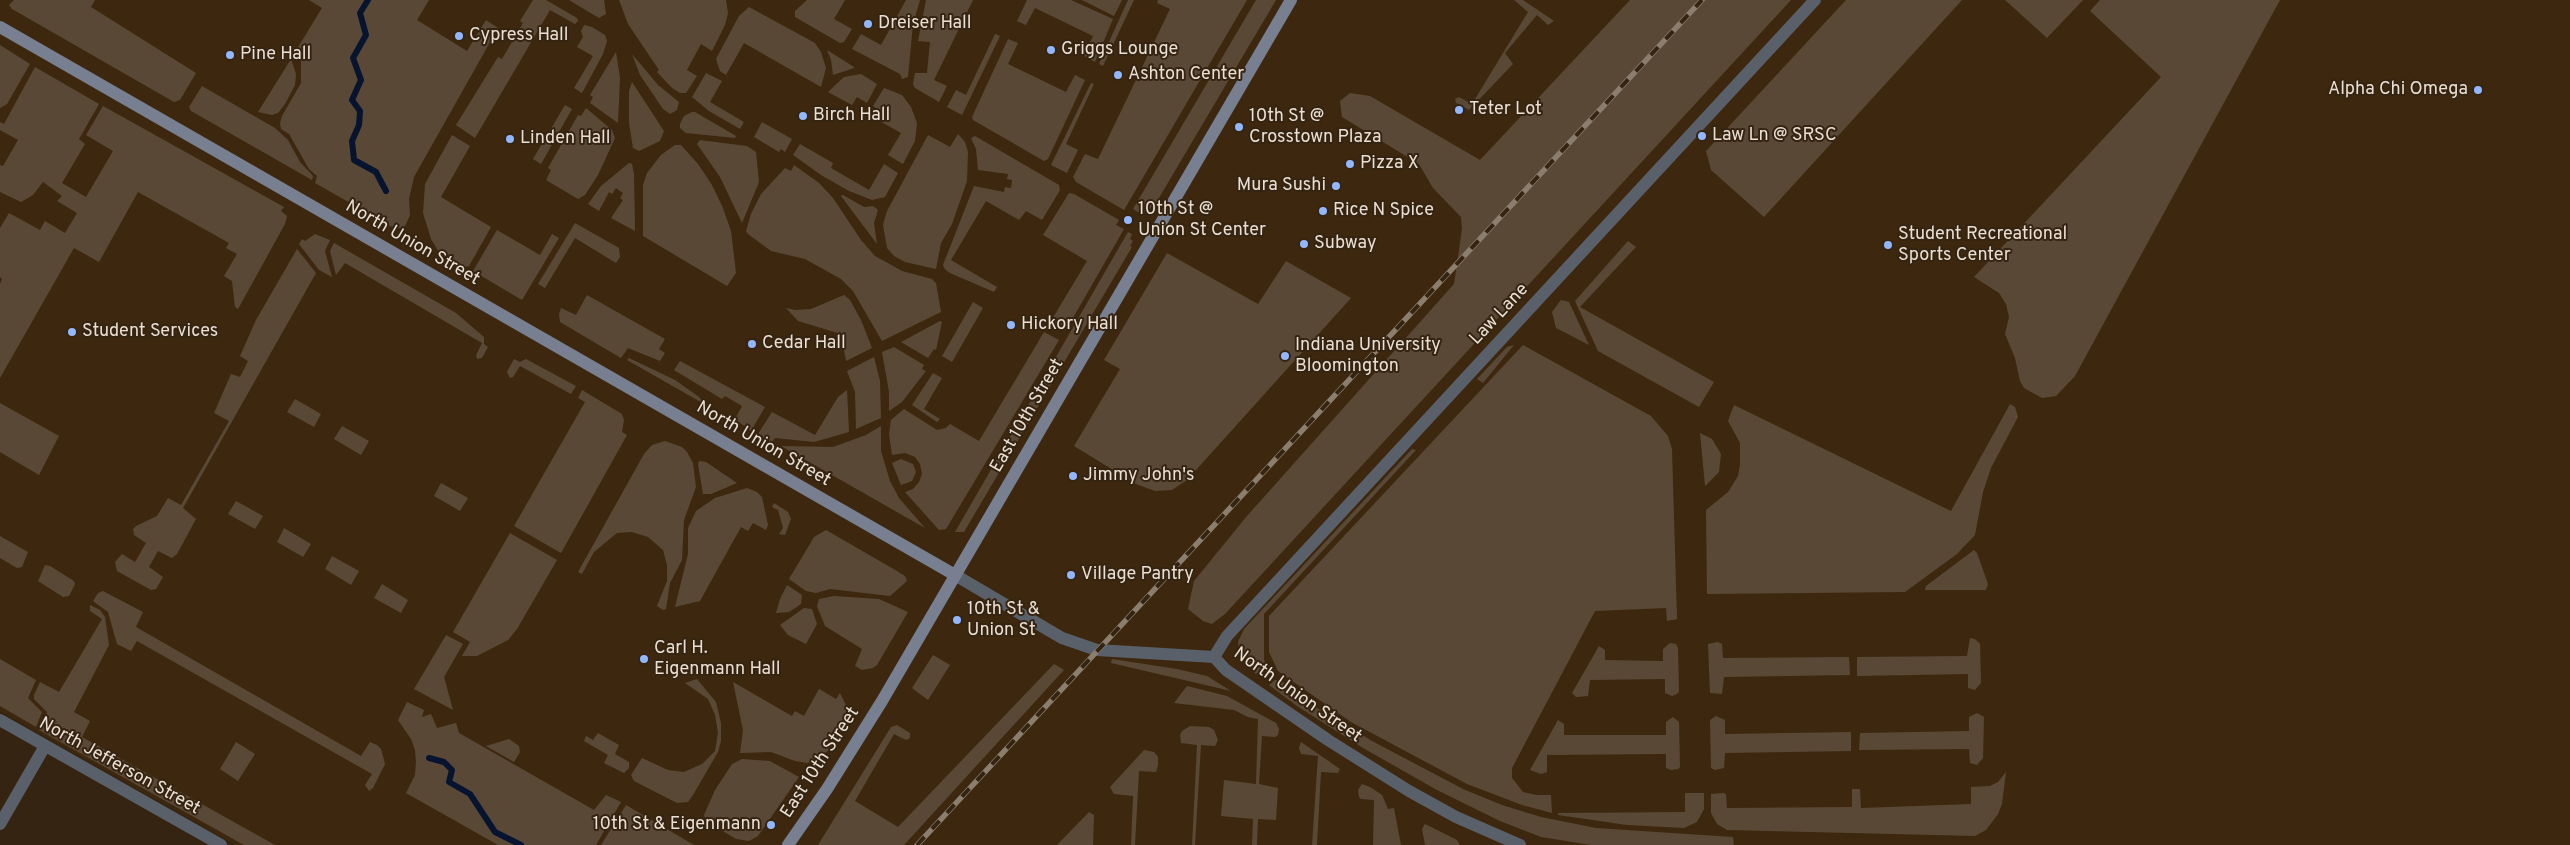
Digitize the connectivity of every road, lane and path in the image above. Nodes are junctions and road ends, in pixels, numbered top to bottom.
1 (1291, 0) edge
2 (1815, 0) edge
3 (0, 27) edge
4 (955, 575) junction
5 (1214, 657) junction
6 (0, 720) edge
7 (45, 746) junction
8 (0, 824) edge
9 (221, 845) edge
10 (788, 845) edge
11 (1520, 845) edge

1 - 4 street, East 10th Street
2 - 5 street, Law Lane
3 - 4 street, North Union Street
4 - 5 street, North Union Street
4 - 10 street, East 10th Street
5 - 11 street, North Union Street
6 - 7 street, North Jefferson Street
7 - 8 street
7 - 9 street, North Jefferson Street

